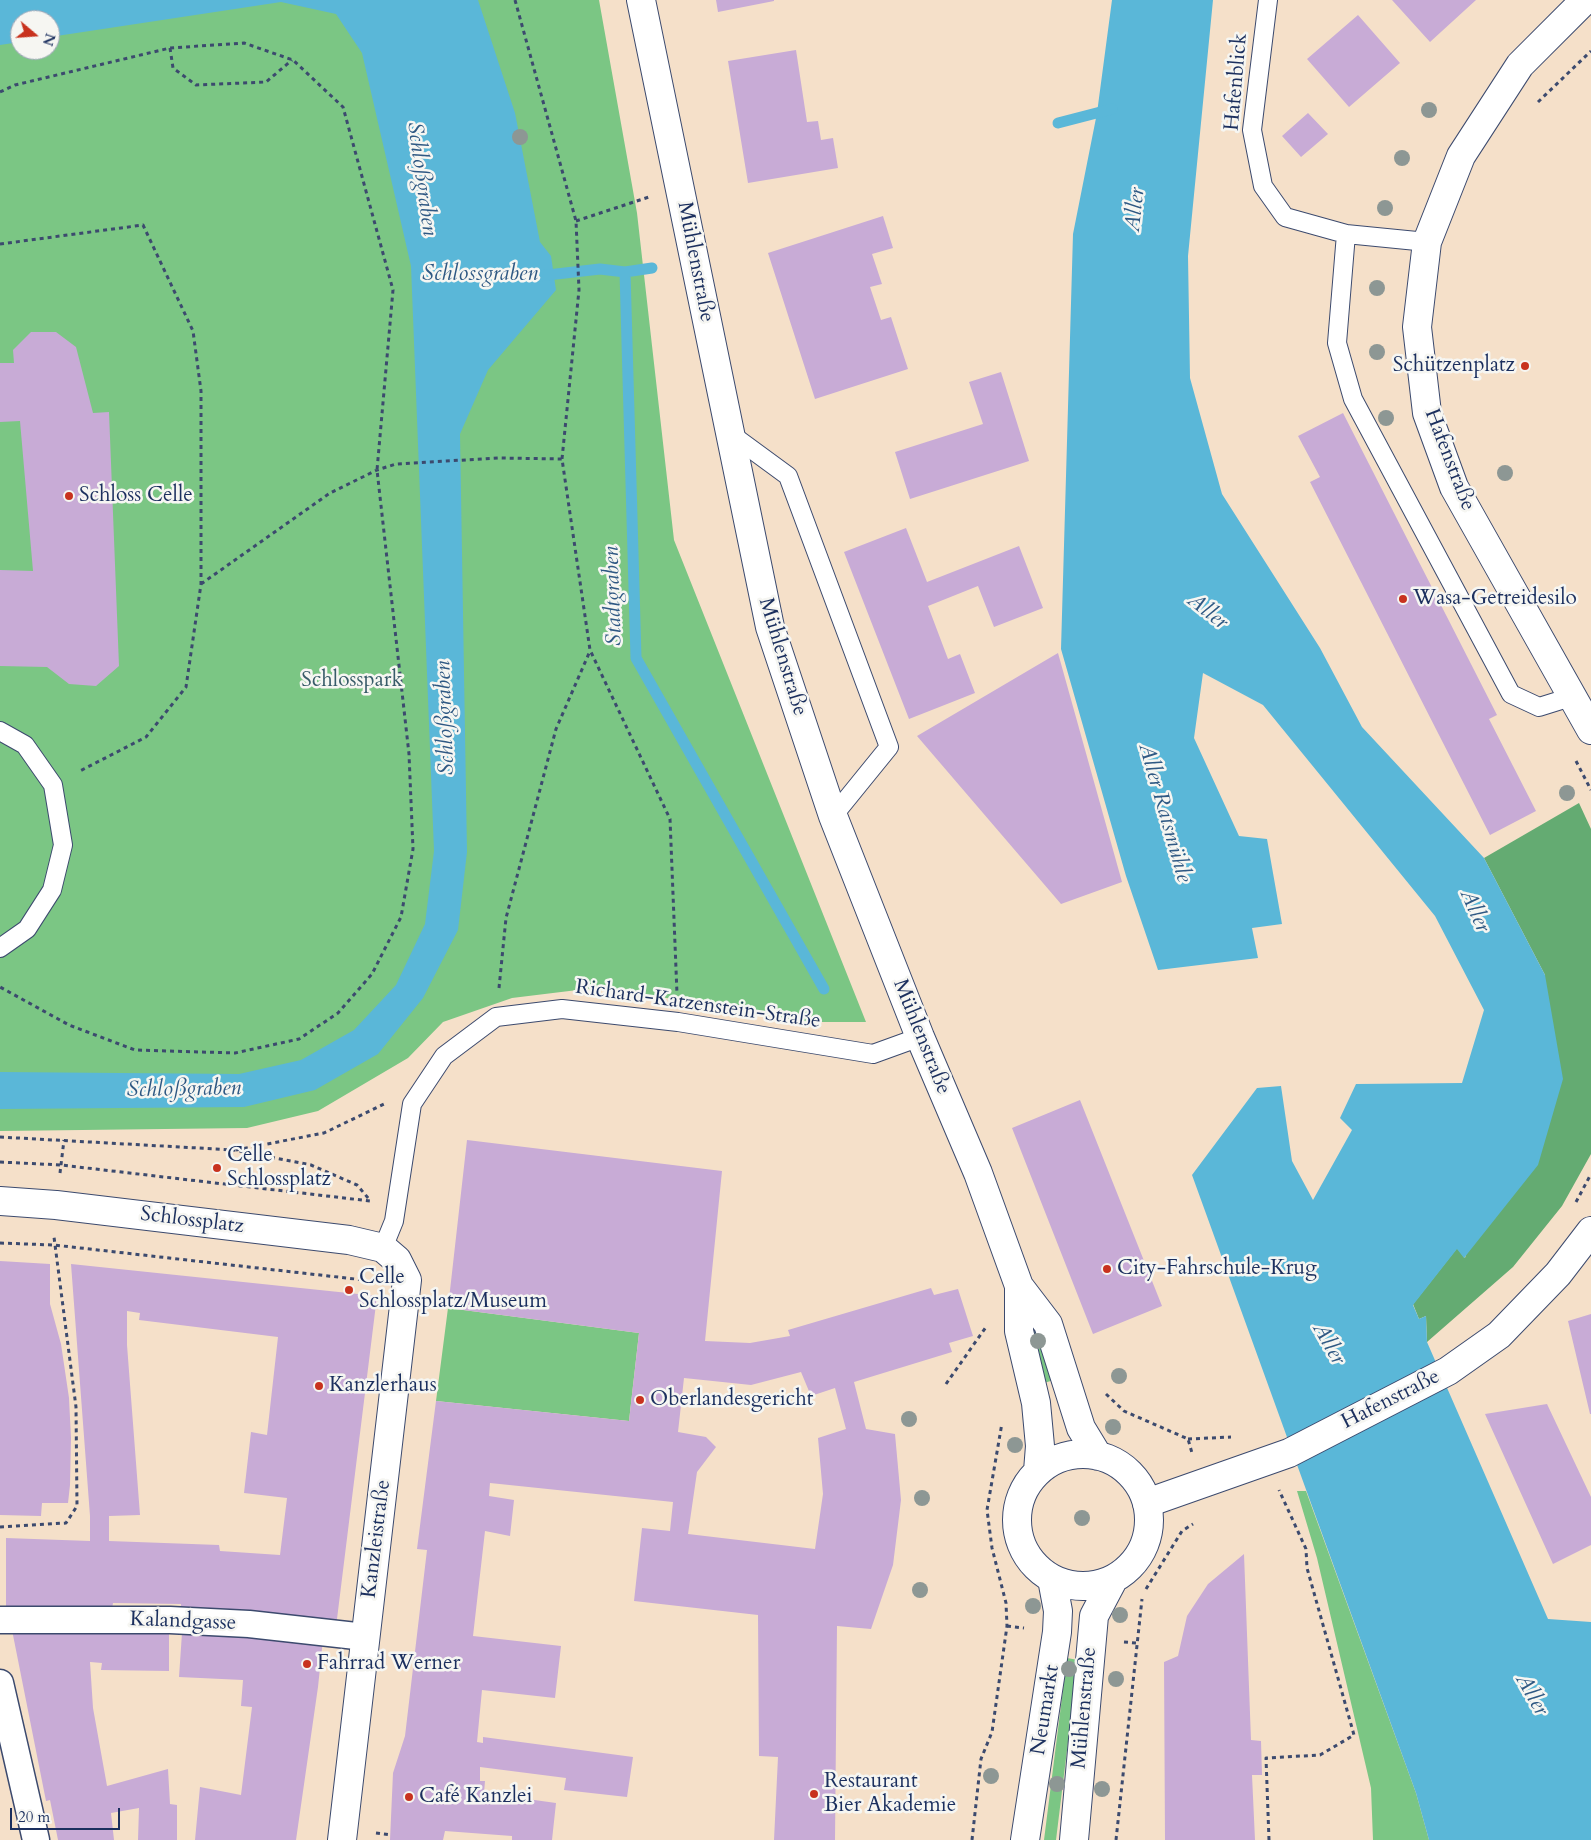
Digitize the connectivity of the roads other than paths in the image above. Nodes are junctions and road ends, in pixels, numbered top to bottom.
1 (641, 0) edge
2 (1268, 0) edge
3 (1585, 0) edge
4 (1346, 234) junction
5 (1427, 242) junction
6 (728, 432) junction
7 (1572, 697) junction
8 (1591, 730) edge
9 (0, 731) edge
10 (834, 816) junction
11 (0, 948) edge
12 (920, 1037) junction
13 (0, 1201) edge
14 (1591, 1231) edge
15 (383, 1248) junction
16 (1019, 1286) junction
17 (1098, 1456) junction
18 (1038, 1471) junction
19 (1148, 1503) junction
20 (1052, 1579) junction
21 (1113, 1580) junction
22 (0, 1620) edge
23 (366, 1637) junction
24 (0, 1683) edge
25 (36, 1840) edge
26 (342, 1840) edge
27 (1025, 1840) edge
28 (1074, 1840) edge

1 - 6 main road, Mühlenstraße
2 - 4 lane, Hafenblick
3 - 5 main road, Hafenstraße
4 - 5 lane, Hafenblick
4 - 7 lane
5 - 7 main road, Hafenstraße
6 - 10 main road, Mühlenstraße
6 - 10 lane
7 - 8 main road, Hafenstraße
9 - 11 lane
10 - 12 main road, Mühlenstraße
12 - 15 lane, Richard-Katzenstein-Straße
12 - 16 main road, Mühlenstraße
13 - 15 main road, Schlossplatz
14 - 19 main road, Hafenstraße
15 - 23 main road, Kanzleistraße
16 - 17 main road, Mühlenstraße
16 - 18 main road, Mühlenstraße
17 - 18 main road, Mühlenstraße
17 - 19 main road, Mühlenstraße
18 - 20 main road, Mühlenstraße
19 - 21 main road, Mühlenstraße
20 - 21 main road, Mühlenstraße
20 - 27 main road, Neumarkt
21 - 28 main road, Mühlenstraße
22 - 23 street, Kalandgasse
23 - 26 main road, Kanzleistraße
24 - 25 street

